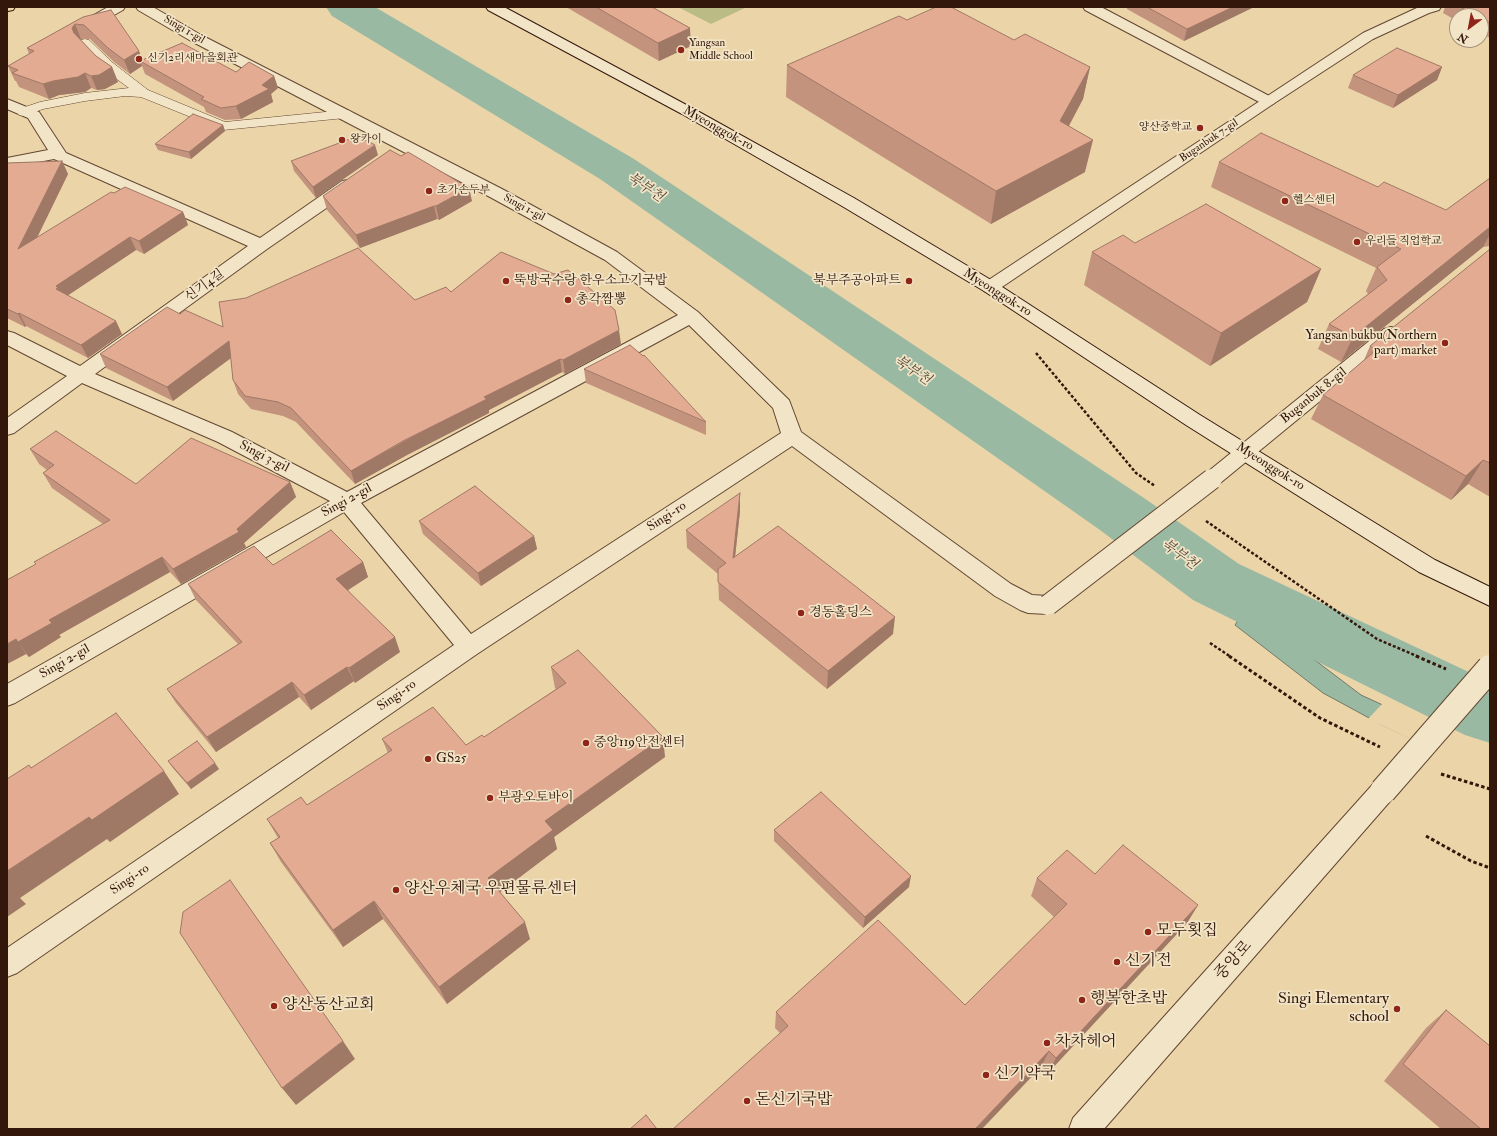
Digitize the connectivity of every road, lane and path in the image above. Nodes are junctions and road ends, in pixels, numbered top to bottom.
1 (118, 7) edge
2 (143, 7) edge
3 (493, 7) edge
4 (1090, 7) edge
5 (1434, 7) edge
6 (75, 30) edge
7 (85, 43) edge
8 (143, 94) junction
9 (1268, 101) junction
10 (7, 104) edge
11 (24, 112) junction
12 (345, 114) junction
13 (58, 153) junction
14 (7, 163) edge
15 (359, 178) edge
16 (261, 246) junction
17 (990, 287) junction
18 (691, 316) junction
19 (1404, 322) edge
20 (7, 337) edge
21 (1036, 353) dead end
22 (81, 375) junction
23 (7, 428) edge
24 (792, 436) junction
25 (1245, 452) junction
26 (1155, 486) dead end
27 (347, 501) junction
28 (1201, 518) dead end
29 (1490, 597) edge
30 (1210, 643) dead end
31 (469, 646) junction
32 (1490, 668) edge
33 (1448, 669) dead end
34 (7, 696) edge
35 (1384, 749) dead end
36 (1434, 772) dead end
37 (1490, 789) edge
38 (1426, 836) dead end
39 (1490, 868) edge
40 (7, 964) edge
41 (1084, 1129) edge

1 - 6 street
2 - 12 street, Singi 1-gil
3 - 17 street, Myeonggok-ro
4 - 9 street
5 - 9 street, Buganbuk 7-gil
7 - 8 lane
8 - 11 lane
8 - 12 lane
9 - 17 street, Buganbuk 7-gil
10 - 11 street
11 - 13 street
12 - 18 street, Singi 1-gil
13 - 14 street
13 - 16 street
15 - 16 street, 신기4길
16 - 22 street, 신기4길
17 - 25 street, Myeonggok-ro
18 - 24 street, Singi 1-gil
18 - 27 street, Singi 2-gil
19 - 25 street, Buganbuk 8-gil
20 - 22 street, Singi 3-gil
21 - 26 path
22 - 23 street, 신기4길
22 - 27 street, Singi 3-gil
24 - 25 street, Buganbuk 8-gil, bridge
24 - 31 street, Singi-ro
25 - 29 street, Myeonggok-ro
27 - 31 street, Singi 3-gil
27 - 34 street, Singi 2-gil
28 - 33 path
30 - 35 path
31 - 40 street, Singi-ro
32 - 41 street, 중앙로, bridge
36 - 37 path
38 - 39 path

